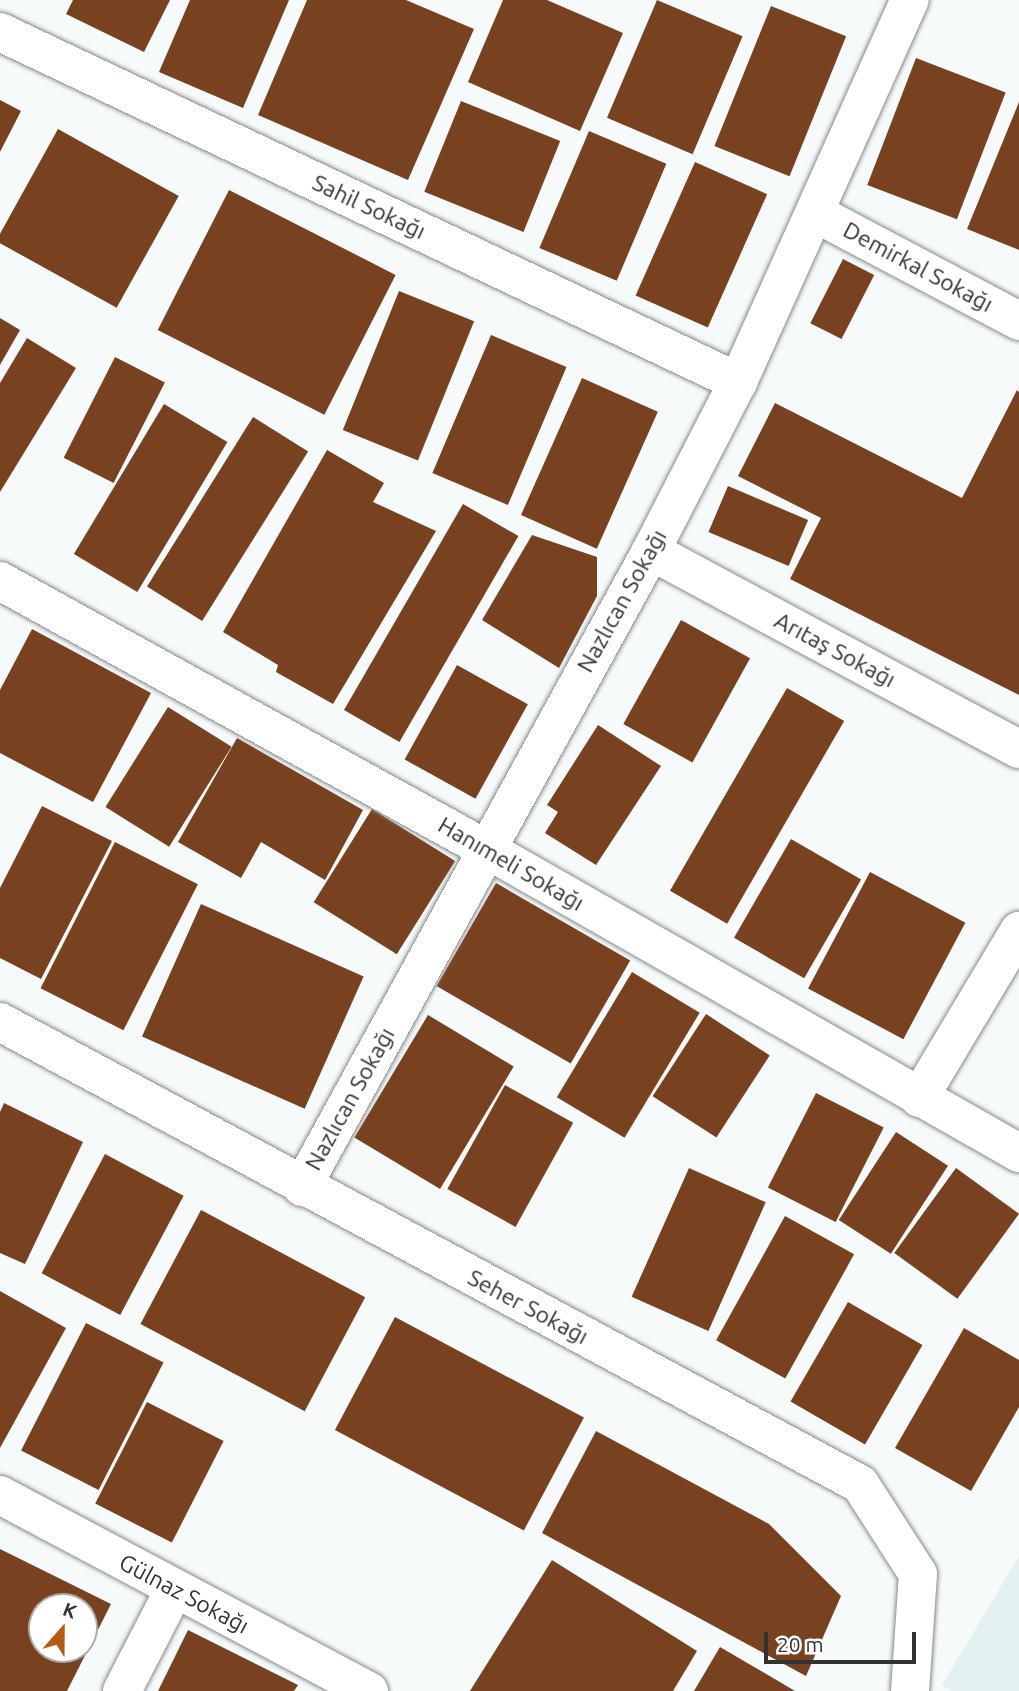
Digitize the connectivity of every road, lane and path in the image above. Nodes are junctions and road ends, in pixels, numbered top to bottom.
1 (911, 0) edge
2 (0, 32) edge
3 (817, 214) junction
4 (1019, 321) edge
5 (738, 382) junction
6 (651, 551) junction
7 (0, 581) edge
8 (1019, 749) edge
9 (486, 849) junction
10 (1019, 931) edge
11 (0, 1022) edge
12 (919, 1098) junction
13 (1019, 1153) edge
14 (302, 1187) junction
15 (0, 1496) edge
16 (174, 1590) junction
17 (122, 1691) edge
18 (369, 1691) edge
19 (910, 1691) edge

1 - 3 street, Nazlıcan Sokağı
2 - 5 street, Sahil Sokağı
3 - 4 street, Demirkal Sokağı
3 - 5 street, Nazlıcan Sokağı
5 - 6 street, Nazlıcan Sokağı
6 - 8 street, Arıtaş Sokağı
6 - 9 street, Nazlıcan Sokağı
7 - 9 street, Hanımeli Sokağı
9 - 12 street, Hanımeli Sokağı
9 - 14 street, Nazlıcan Sokağı
10 - 12 street
11 - 14 street, Seher Sokağı
12 - 13 street, Hanımeli Sokağı
14 - 19 street, Seher Sokağı
15 - 16 street, Gülnaz Sokağı
16 - 17 street
16 - 18 street, Gülnaz Sokağı

